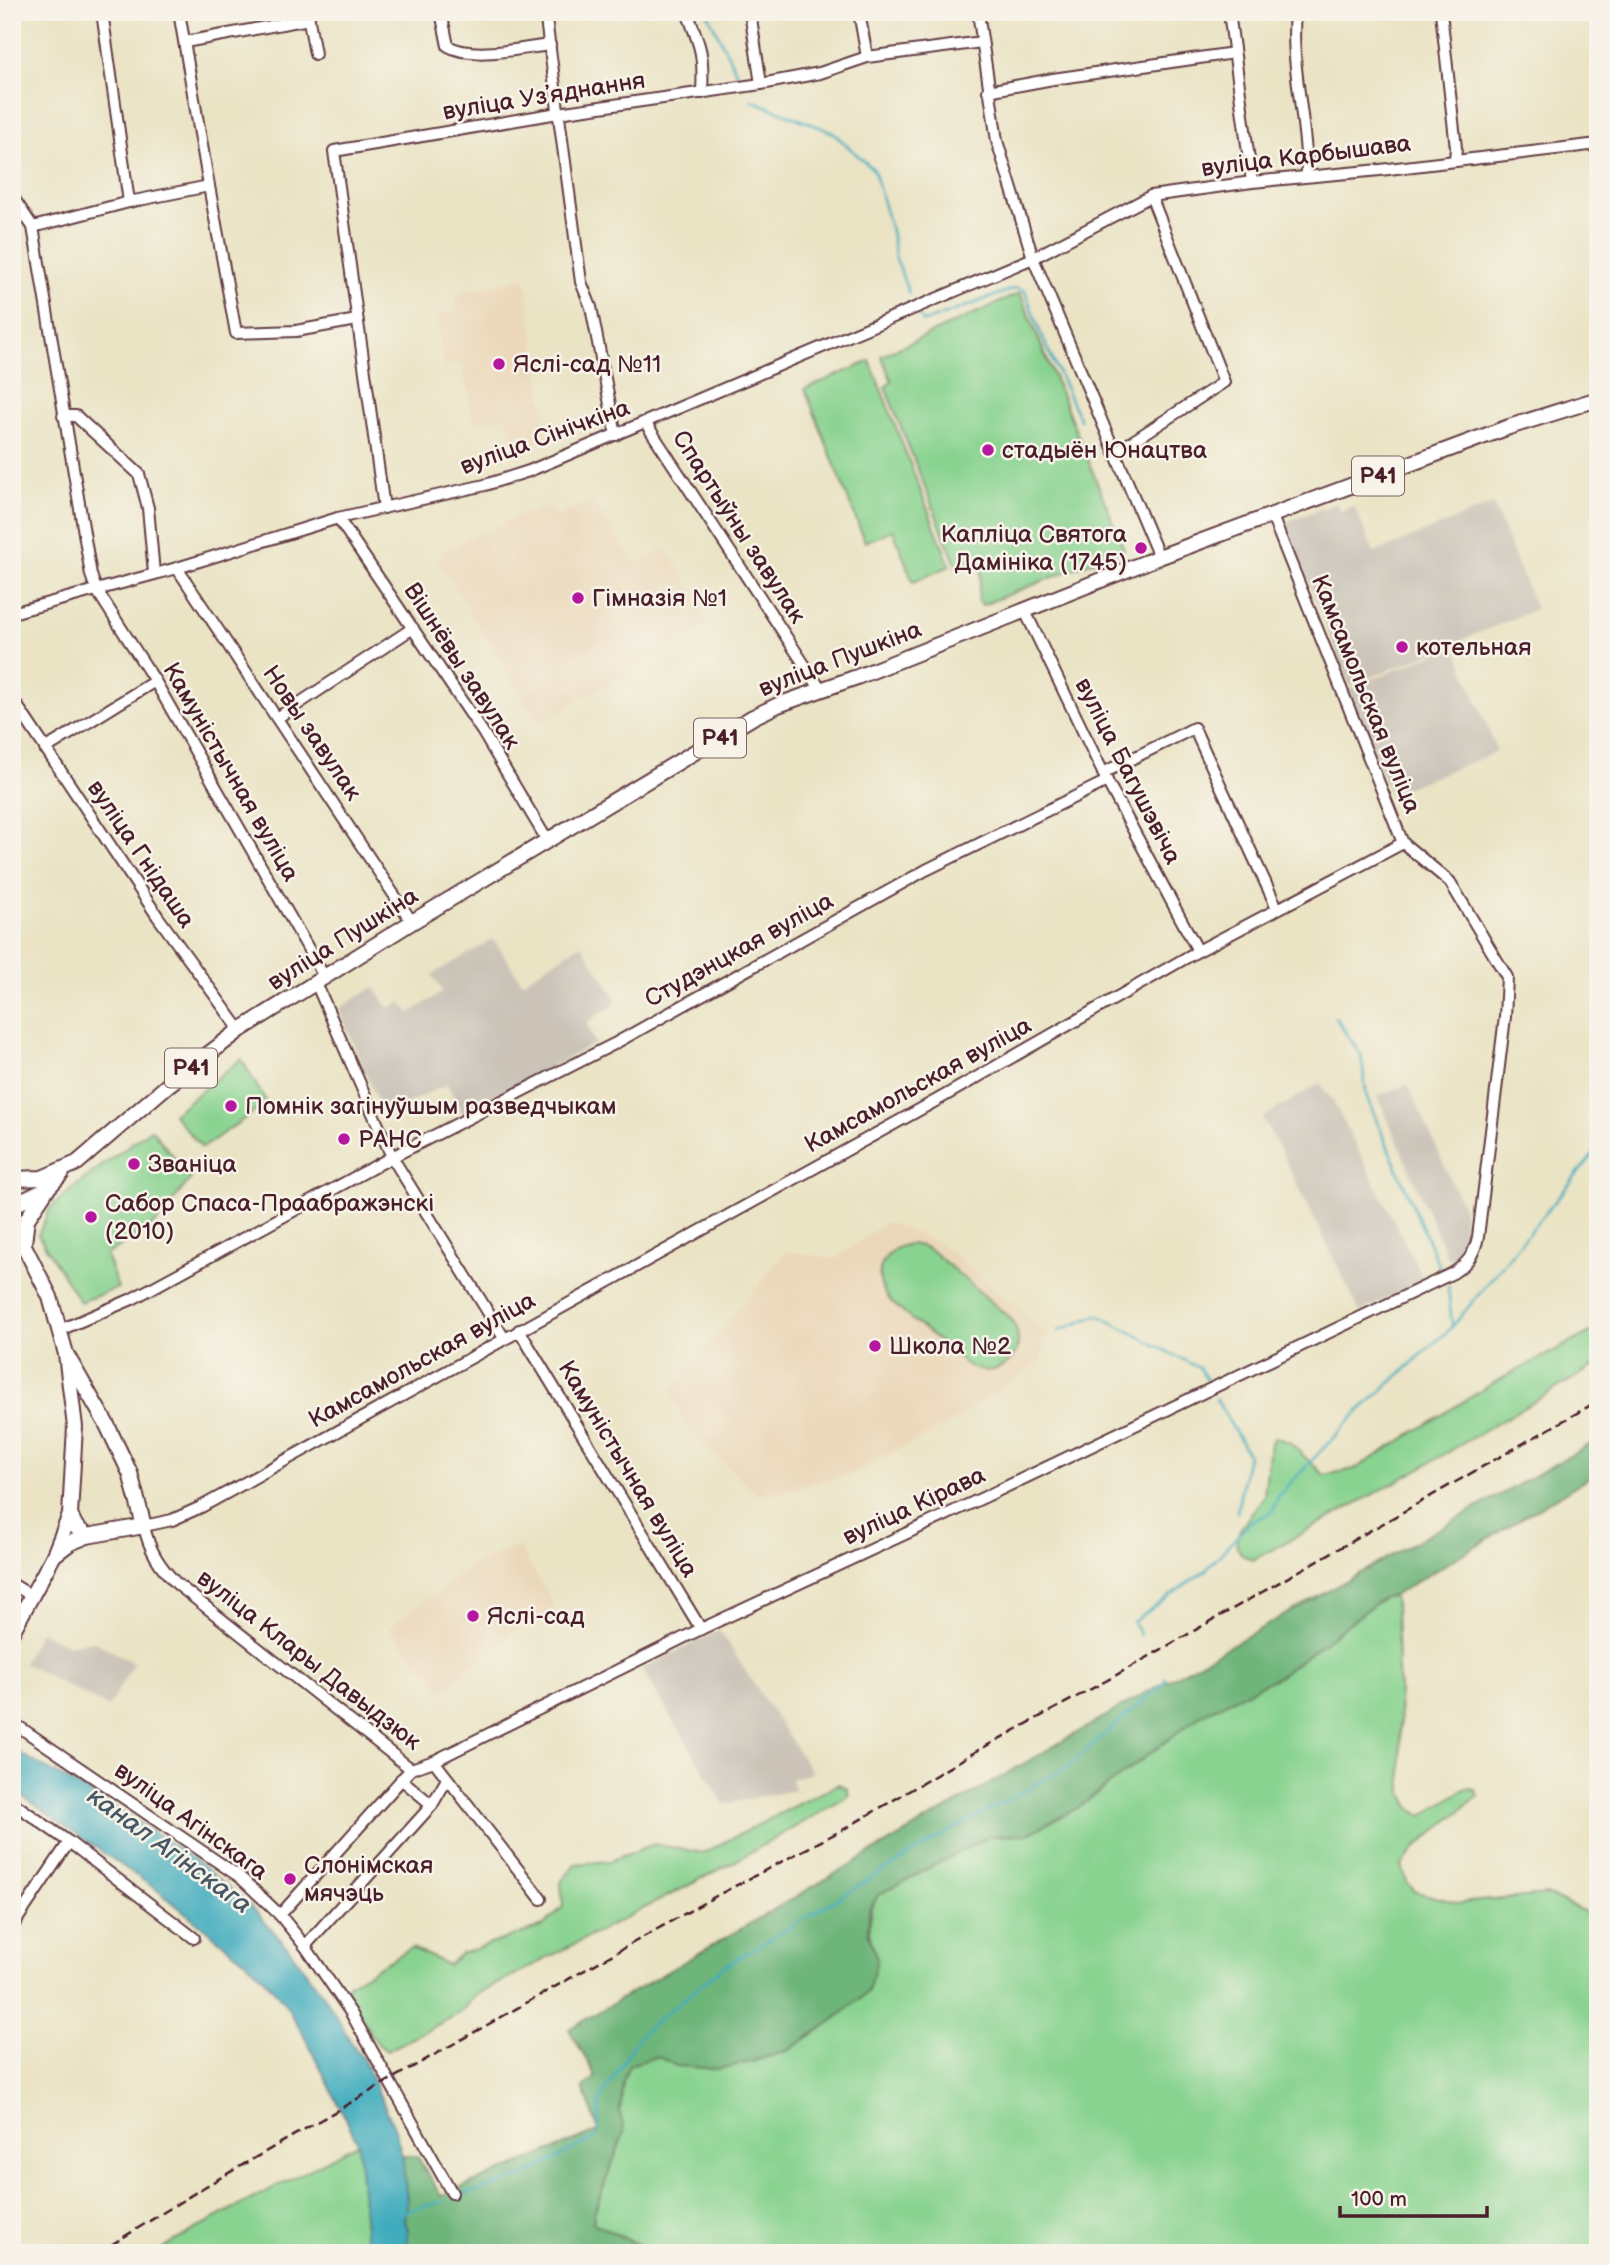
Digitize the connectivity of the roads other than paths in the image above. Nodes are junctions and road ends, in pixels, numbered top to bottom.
1 (102, 12) edge
2 (179, 12) edge
3 (441, 12) edge
4 (545, 12) edge
5 (687, 12) edge
6 (750, 12) edge
7 (859, 12) edge
8 (978, 12) edge
9 (1229, 12) edge
10 (1295, 12) edge
11 (1441, 12) edge
12 (308, 16) edge
13 (185, 42) junction
14 (982, 42) junction
15 (550, 45) junction
16 (1234, 53) junction
17 (315, 54) dead end
18 (867, 57) junction
19 (761, 84) junction
20 (988, 91) junction
21 (702, 93) junction
22 (558, 113) junction
23 (1598, 145) edge
24 (1455, 160) junction
25 (1307, 176) junction
26 (1252, 182) junction
27 (209, 186) junction
28 (1151, 196) junction
29 (12, 197) edge
30 (130, 202) junction
31 (33, 227) junction
32 (1033, 258) junction
33 (357, 320) junction
34 (1598, 398) edge
35 (63, 415) junction
36 (645, 422) junction
37 (616, 435) junction
38 (1116, 452) junction
39 (384, 508) junction
40 (1272, 516) junction
41 (338, 518) junction
42 (1159, 557) junction
43 (177, 568) junction
44 (154, 573) junction
45 (96, 589) junction
46 (1024, 609) junction
47 (12, 613) edge
48 (413, 628) junction
49 (155, 681) junction
50 (821, 690) junction
51 (12, 698) edge
52 (277, 718) junction
53 (45, 749) junction
54 (1105, 777) junction
55 (547, 840) junction
56 (1402, 842) junction
57 (1277, 908) junction
58 (412, 922) junction
59 (1198, 951) junction
60 (321, 980) junction
61 (240, 1030) junction
62 (392, 1157) junction
63 (12, 1179) edge
64 (44, 1184) junction
65 (12, 1200) edge
66 (12, 1206) edge
67 (13, 1226) edge
68 (23, 1244) junction
69 (60, 1330) junction
70 (519, 1330) junction
71 (505, 1338) junction
72 (66, 1354) junction
73 (107, 1425) junction
74 (75, 1427) junction
75 (70, 1515) junction
76 (144, 1526) junction
77 (87, 1536) junction
78 (54, 1555) junction
79 (12, 1584) edge
80 (32, 1596) junction
81 (701, 1629) junction
82 (12, 1632) edge
83 (12, 1722) edge
84 (434, 1761) junction
85 (411, 1769) junction
86 (401, 1779) junction
87 (447, 1779) junction
88 (12, 1802) edge
89 (432, 1805) junction
90 (69, 1842) junction
91 (541, 1899) dead end
92 (281, 1915) junction
93 (12, 1927) edge
94 (194, 1938) dead end
95 (305, 1946) junction
96 (452, 2193) dead end

1 - 30 street
2 - 13 street
3 - 15 street
4 - 15 street
5 - 21 street
6 - 19 street
7 - 18 street
8 - 14 street
9 - 16 street
10 - 25 street
11 - 24 street
12 - 13 street
12 - 17 street
13 - 27 street
14 - 18 street, вуліца Узʼяднання
14 - 20 street
15 - 22 street
16 - 20 street
16 - 26 street
18 - 19 street, вуліца Узʼяднання
19 - 21 street, вуліца Узʼяднання
20 - 32 street
21 - 22 street, вуліца Узʼяднання
22 - 33 street, вуліца Узʼяднання
22 - 37 street
23 - 24 street, вуліца Карбышава
24 - 25 street, вуліца Карбышава
25 - 26 street, вуліца Карбышава
26 - 28 street, вуліца Карбышава
27 - 30 street
27 - 33 street
28 - 32 street, вуліца Карбышава
28 - 38 street
29 - 31 street
30 - 31 street
31 - 35 street, Камуністычная вуліца
32 - 36 street, вуліца Сінічкіна
32 - 38 street
33 - 39 street
34 - 40 main road, вуліца Пушкіна / Р41
35 - 44 street
35 - 45 street, Камуністычная вуліца
36 - 37 street, вуліца Сінічкіна
36 - 50 street, Спартыўны завулак
37 - 39 street, вуліца Сінічкіна
38 - 42 street
39 - 41 street, вуліца Сінічкіна
40 - 42 main road, вуліца Пушкіна / Р41
40 - 56 street, Камсамольская вуліца
41 - 43 street, вуліца Сінічкіна
41 - 48 street, Вішнёвы завулак
42 - 46 main road, вуліца Пушкіна / Р41
43 - 44 street, вуліца Сінічкіна
43 - 52 street, Новы завулак
44 - 45 street, вуліца Сінічкіна
45 - 47 street, вуліца Сінічкіна
45 - 49 street, Камуністычная вуліца
46 - 50 main road, вуліца Пушкіна / Р41
46 - 54 street, вуліца Багушэвіча
48 - 52 street
48 - 55 street, Вішнёвы завулак
49 - 53 street
49 - 60 street, Камуністычная вуліца
50 - 55 main road, вуліца Пушкіна / Р41
51 - 53 street, вуліца Гнідаша
52 - 58 street, Новы завулак
53 - 61 street, вуліца Гнідаша
54 - 57 street, Студэнцкая вуліца
54 - 59 street, вуліца Багушэвіча
54 - 62 street, Студэнцкая вуліца
55 - 58 main road, вуліца Пушкіна / Р41
56 - 57 street, Камсамольская вуліца
56 - 81 street, вуліца Кірава
57 - 59 street, Камсамольская вуліца
58 - 60 main road, вуліца Пушкіна / Р41
59 - 70 street, Камсамольская вуліца
60 - 61 main road, вуліца Пушкіна / Р41
60 - 62 street, Камуністычная вуліца
61 - 64 main road, вуліца Пушкіна / Р41
62 - 69 street, Студэнцкая вуліца
62 - 71 street, Камуністычная вуліца
63 - 64 main road, вуліца Пушкіна / Р41
64 - 65 main road, Р41
64 - 66 main road, вуліца Пушкіна / Р41
64 - 68 main road
67 - 68 main road
68 - 69 main road
69 - 72 main road
70 - 71 street, Камсамольская вуліца
70 - 81 street, Камуністычная вуліца
71 - 76 street, Камсамольская вуліца
72 - 73 main road
72 - 74 main road
73 - 74 main road
73 - 76 main road
74 - 75 main road
75 - 77 main road
75 - 78 main road
76 - 77 main road
76 - 85 street, вуліца Клары Давыдзюк
77 - 78 main road
78 - 80 main road
79 - 80 street
80 - 82 main road
81 - 84 street, вуліца Кірава
83 - 92 street, вуліца Агінскага
84 - 85 street, вуліца Клары Давыдзюк
84 - 87 street, вуліца Клары Давыдзюк
85 - 86 street
86 - 89 street
86 - 92 street
87 - 89 street
87 - 91 street, вуліца Клары Давыдзюк
88 - 90 street
89 - 95 street
90 - 93 street
90 - 94 street
92 - 95 street, вуліца Агінскага
95 - 96 street, вуліца Агінскага

